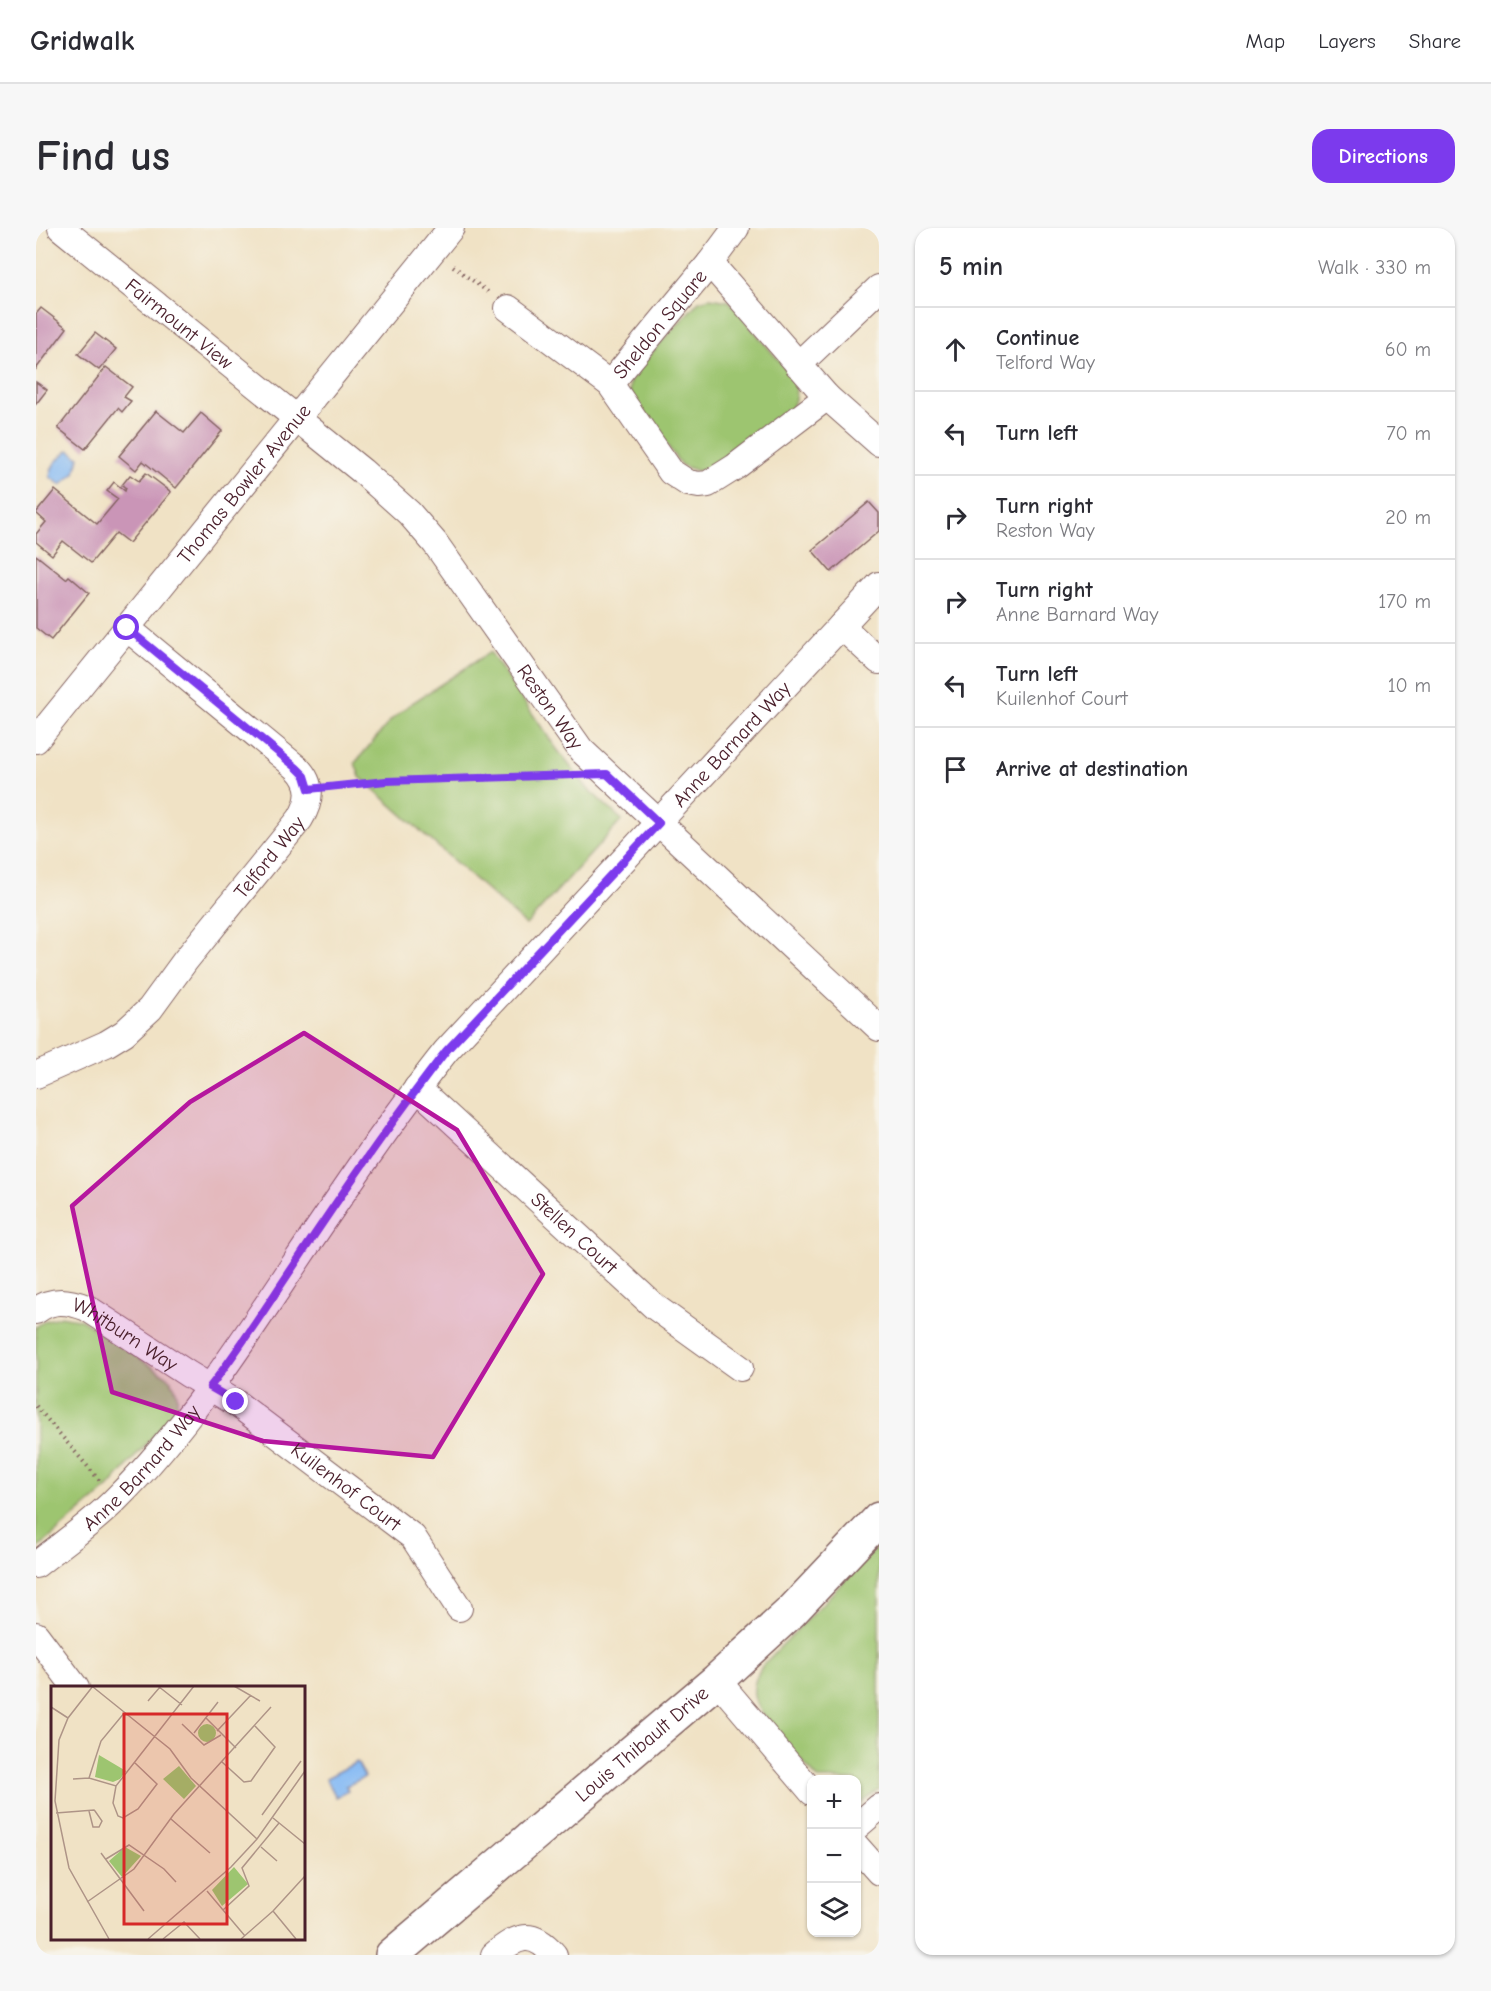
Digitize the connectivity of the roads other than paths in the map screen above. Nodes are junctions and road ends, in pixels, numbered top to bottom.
1 (61, 228) edge
2 (451, 228) edge
3 (736, 228) edge
4 (710, 263) junction
5 (879, 288) edge
6 (508, 308) road end
7 (798, 365) junction
8 (610, 384) junction
9 (826, 397) junction
10 (296, 419) junction
11 (879, 443) edge
12 (879, 585) edge
13 (841, 626) junction
14 (127, 628) junction
15 (879, 662) edge
16 (36, 740) edge
17 (659, 823) junction
18 (879, 1028) edge
19 (36, 1075) edge
20 (417, 1088) junction
21 (36, 1311) edge
22 (740, 1368) dead end
23 (210, 1387) junction
24 (879, 1519) edge
25 (36, 1565) edge
26 (459, 1608) dead end
27 (36, 1635) edge
28 (717, 1680) junction
29 (74, 1686) edge
30 (807, 1786) edge
31 (879, 1807) edge
32 (861, 1823) edge
33 (861, 1852) edge
34 (879, 1872) edge
35 (500, 1950) edge
36 (392, 1955) edge
37 (554, 1955) edge

1 - 10 street, Fairmount View
2 - 10 street, Thomas Bowler Avenue
3 - 4 street, Sheldon Square
4 - 7 street, Sheldon Square
4 - 8 street, Sheldon Square
5 - 7 street
6 - 8 street, Sheldon Square
7 - 9 street, Sheldon Square
8 - 9 street, Sheldon Square
9 - 11 street, Sheldon Square
10 - 14 street, Thomas Bowler Avenue
10 - 17 street, Reston Way
12 - 13 street, Anne Barnard Way
13 - 15 street
13 - 17 street, Anne Barnard Way
14 - 16 street, Thomas Bowler Avenue
14 - 19 street, Telford Way
17 - 18 street, Reston Way
17 - 20 street, Anne Barnard Way
20 - 22 street, Stellen Court
20 - 23 street, Anne Barnard Way
21 - 23 street, Whitburn Way
23 - 25 street, Anne Barnard Way
23 - 26 street, Kuilenhof Court
24 - 28 street, Louis Thibault Drive
27 - 29 street
28 - 30 street
28 - 36 street, Louis Thibault Drive
31 - 32 street
33 - 34 street
35 - 37 street

